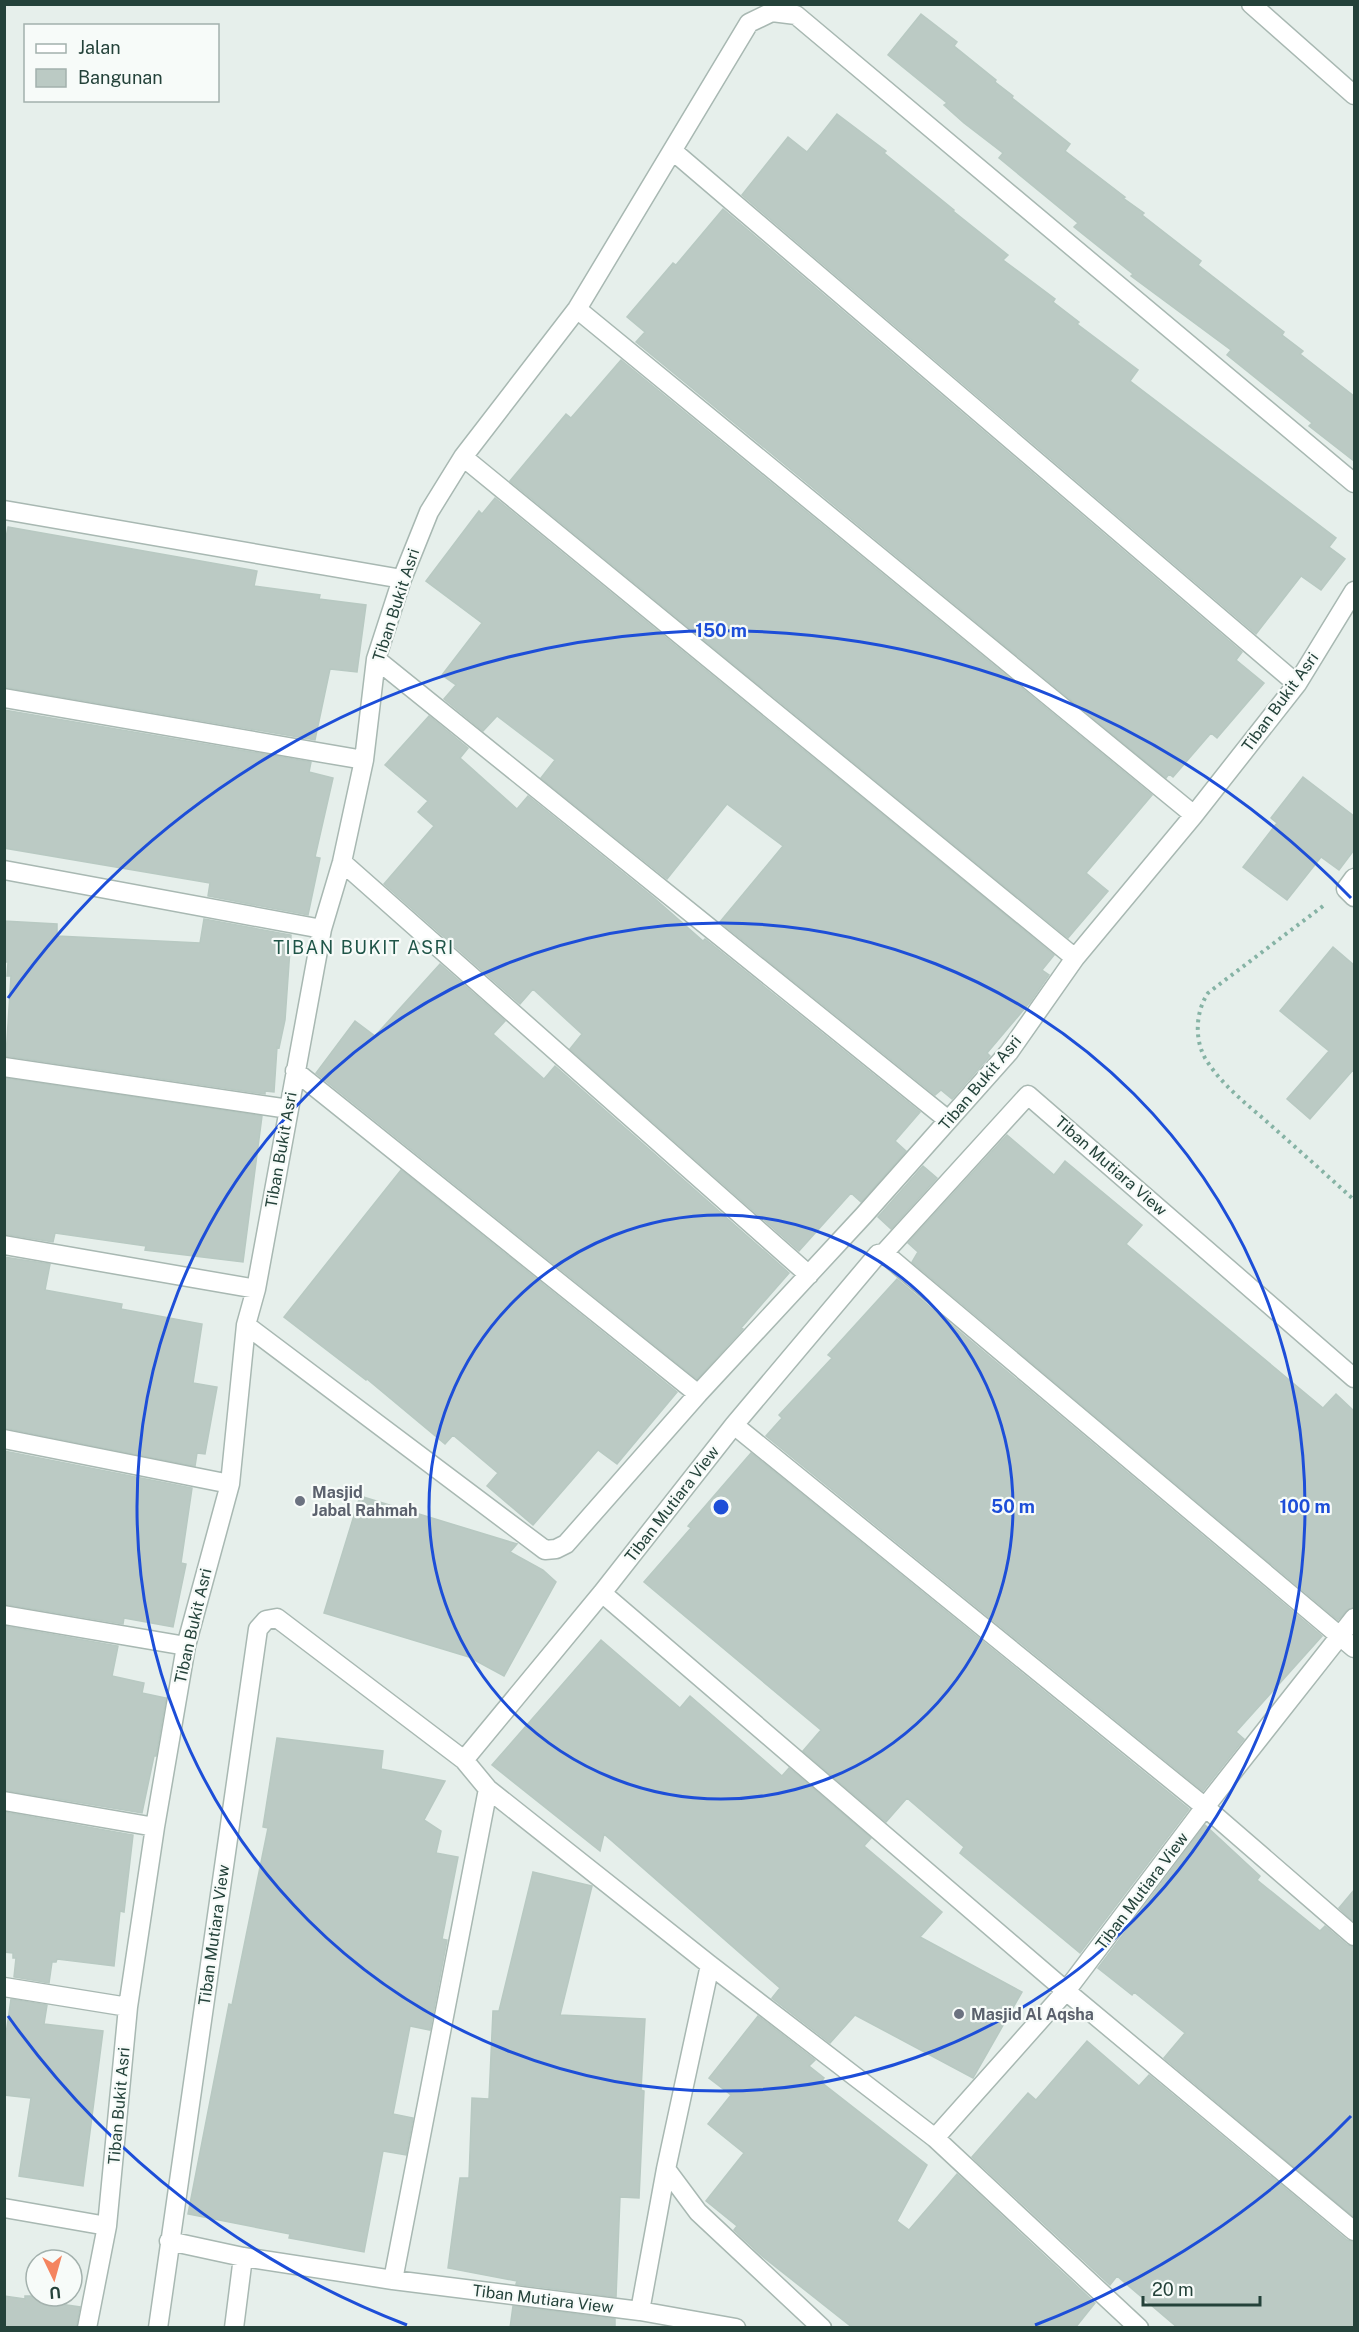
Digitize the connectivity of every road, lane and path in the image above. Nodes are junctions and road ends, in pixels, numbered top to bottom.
1 (1251, 4) edge
2 (1354, 95) edge
3 (673, 151) junction
4 (577, 309) junction
5 (463, 457) junction
6 (1354, 483) edge
7 (4, 510) edge
8 (402, 579) junction
9 (1354, 591) edge
10 (376, 659) junction
11 (1297, 684) junction
12 (4, 698) edge
13 (364, 760) junction
14 (1194, 814) junction
15 (342, 862) junction
16 (4, 870) edge
17 (1352, 888) edge
18 (322, 929) junction
19 (1075, 958) junction
20 (4, 1067) edge
21 (295, 1071) junction
22 (289, 1109) junction
23 (948, 1120) junction
24 (1354, 1200) edge
25 (4, 1245) edge
26 (884, 1253) junction
27 (809, 1275) junction
28 (256, 1289) junction
29 (246, 1324) junction
30 (1354, 1378) edge
31 (698, 1394) junction
32 (734, 1425) junction
33 (4, 1439) edge
34 (230, 1484) junction
35 (602, 1593) junction
36 (4, 1615) edge
37 (1354, 1618) edge
38 (1340, 1636) junction
39 (186, 1646) junction
40 (1354, 1648) edge
41 (464, 1760) junction
42 (488, 1789) junction
43 (4, 1801) edge
44 (1205, 1807) junction
45 (155, 1827) junction
46 (1354, 1936) edge
47 (710, 1965) junction
48 (4, 1986) edge
49 (1066, 1991) junction
50 (128, 2007) junction
51 (935, 2138) junction
52 (666, 2169) junction
53 (4, 2208) edge
54 (107, 2226) junction
55 (1354, 2231) edge
56 (169, 2241) junction
57 (243, 2256) junction
58 (393, 2280) junction
59 (640, 2310) junction
60 (87, 2328) edge
61 (158, 2328) edge
62 (234, 2328) edge
63 (736, 2328) edge
64 (822, 2328) edge
65 (1139, 2328) edge

1 - 2 street
3 - 4 street, Tiban Bukit Asri
3 - 6 street, Tiban Bukit Asri
3 - 11 street
4 - 5 street, Tiban Bukit Asri
4 - 14 street
5 - 8 street, Tiban Bukit Asri
5 - 19 street
7 - 8 street
8 - 10 street, Tiban Bukit Asri
9 - 11 street, Tiban Bukit Asri
10 - 13 street, Tiban Bukit Asri
10 - 23 street
11 - 14 street, Tiban Bukit Asri
12 - 13 street
13 - 15 street, Tiban Bukit Asri
14 - 19 street, Tiban Bukit Asri
15 - 18 street, Tiban Bukit Asri
15 - 27 street
16 - 18 street
17 - 24 path
18 - 21 street, Tiban Bukit Asri
19 - 23 street, Tiban Bukit Asri
20 - 22 street
21 - 22 street, Tiban Bukit Asri
21 - 31 street
22 - 28 street, Tiban Bukit Asri
23 - 27 street, Tiban Bukit Asri
25 - 28 street
26 - 30 street, Tiban Mutiara View
26 - 32 street, Tiban Mutiara View
26 - 38 street
27 - 31 street, Tiban Bukit Asri
28 - 29 street, Tiban Bukit Asri
29 - 31 street, Tiban Bukit Asri
29 - 34 street, Tiban Bukit Asri
32 - 35 street, Tiban Mutiara View
32 - 44 street
33 - 34 street
34 - 39 street, Tiban Bukit Asri
35 - 41 street, Tiban Mutiara View
35 - 49 street
36 - 39 street
37 - 38 street, Tiban Mutiara View
38 - 40 street
38 - 44 street, Tiban Mutiara View
39 - 45 street, Tiban Bukit Asri
41 - 42 street
41 - 56 street, Tiban Mutiara View
42 - 47 street
42 - 58 street
43 - 45 street
44 - 46 street
44 - 49 street, Tiban Mutiara View
45 - 50 street, Tiban Bukit Asri
47 - 51 street
47 - 52 street
48 - 50 street
49 - 51 street, Tiban Mutiara View
49 - 55 street
50 - 54 street, Tiban Bukit Asri
51 - 65 street
52 - 59 street
52 - 64 street
53 - 54 street
54 - 60 street, Tiban Bukit Asri
56 - 57 street, Tiban Mutiara View
56 - 61 street, Tiban Mutiara View
57 - 58 street, Tiban Mutiara View
57 - 62 street
58 - 59 street, Tiban Mutiara View
59 - 63 street, Tiban Mutiara View

